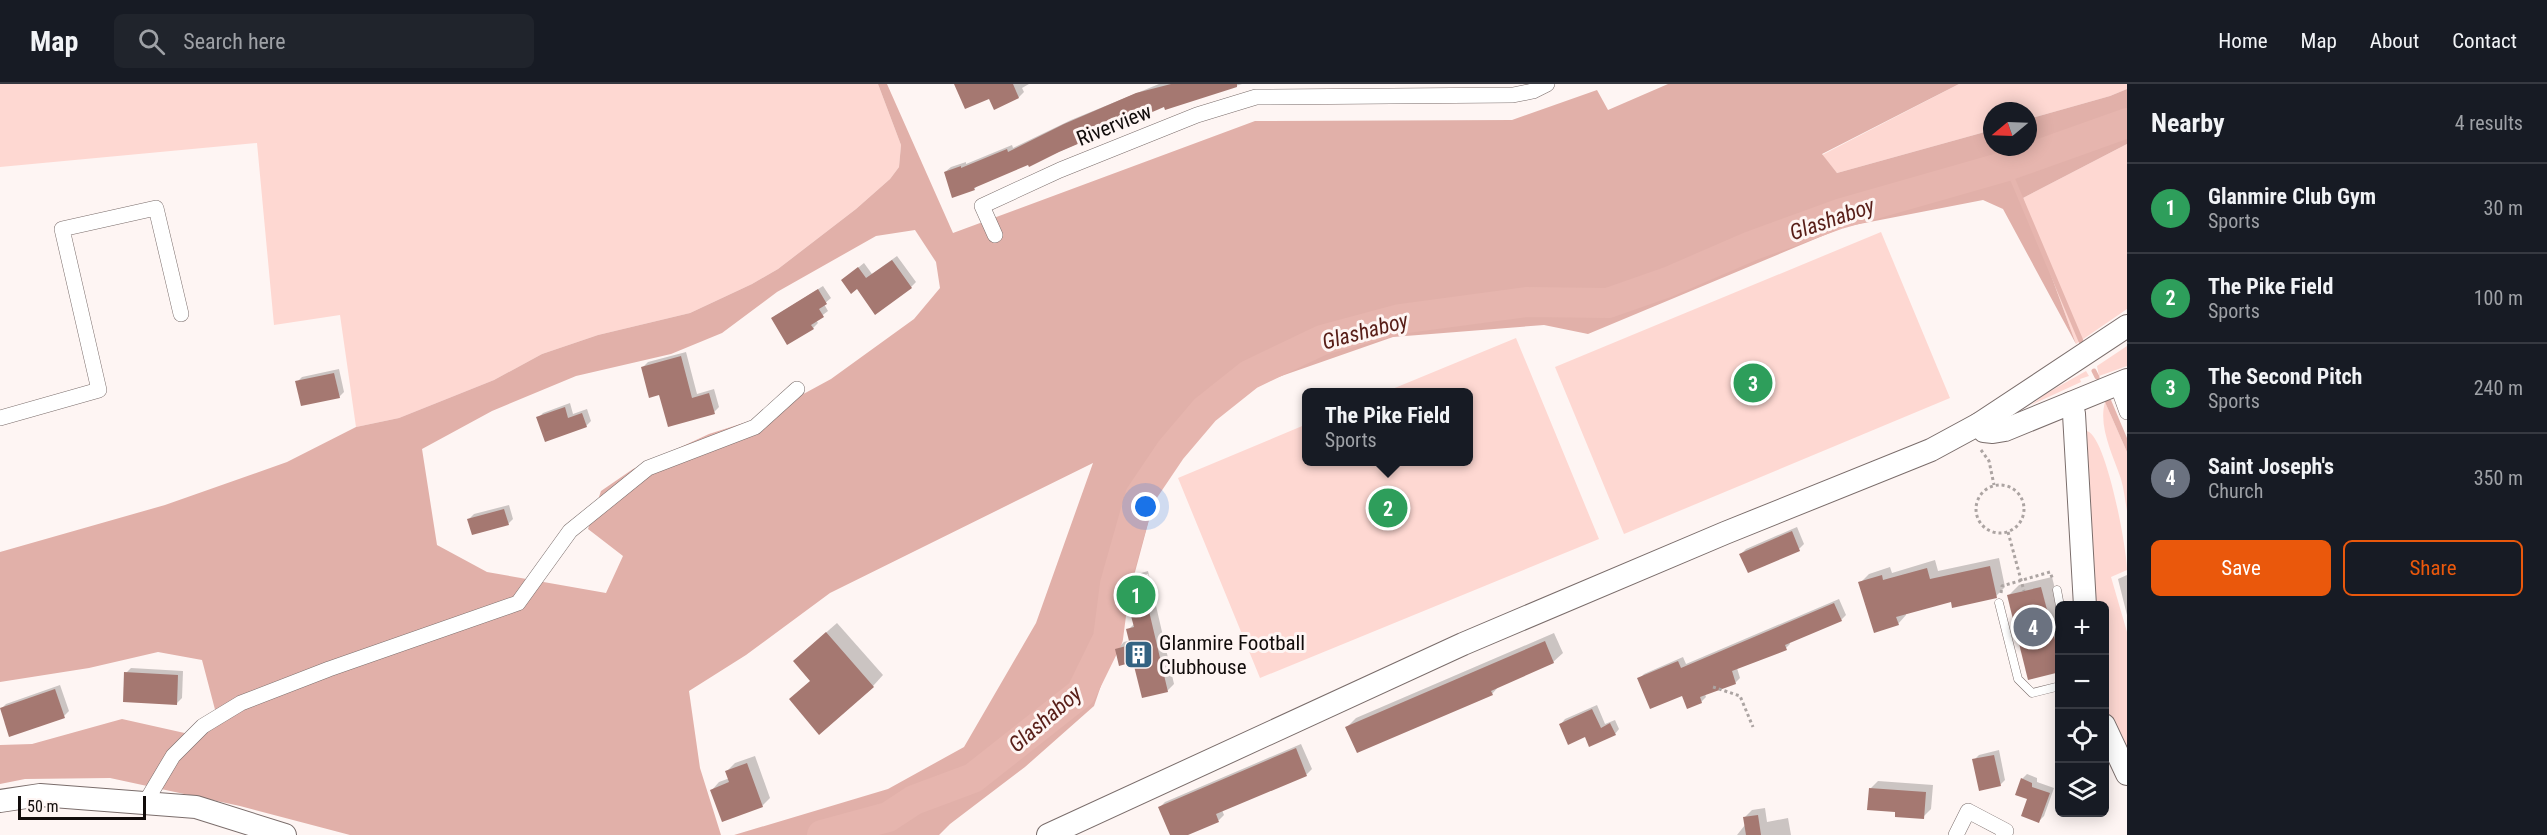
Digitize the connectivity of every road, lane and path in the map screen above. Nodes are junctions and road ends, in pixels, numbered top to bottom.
1 (1547, 84) edge
2 (995, 235) dead end
3 (181, 314) dead end
4 (2127, 326) edge
5 (2122, 382) edge
6 (797, 389) dead end
7 (2071, 403) junction
8 (2127, 412) edge
9 (0, 418) edge
10 (1979, 424) junction
11 (1989, 461) dead end
12 (1994, 485) junction
13 (2008, 532) junction
14 (2022, 580) junction
15 (2057, 590) joint
16 (2024, 591) dead end
17 (2059, 601) edge
18 (2085, 601) edge
19 (1998, 603) joint
20 (1713, 687) dead end
21 (2055, 687) edge
22 (1753, 727) dead end
23 (2109, 736) edge
24 (2127, 774) edge
25 (0, 801) edge
26 (146, 803) junction
27 (285, 835) edge
28 (1048, 835) edge
29 (1956, 835) edge
30 (2003, 835) edge

1 - 2 street, Riverview
3 - 9 street
4 - 10 main road
5 - 7 main road
5 - 8 street
6 - 26 street
7 - 10 main road
7 - 18 main road
10 - 28 main road
11 - 12 path
12 - 13 path
12 - 13 path
13 - 14 path
14 - 15 path
14 - 16 path
14 - 19 path
15 - 17 lane
19 - 21 lane
20 - 22 path
23 - 24 main road
25 - 26 main road
26 - 27 main road
29 - 30 street

